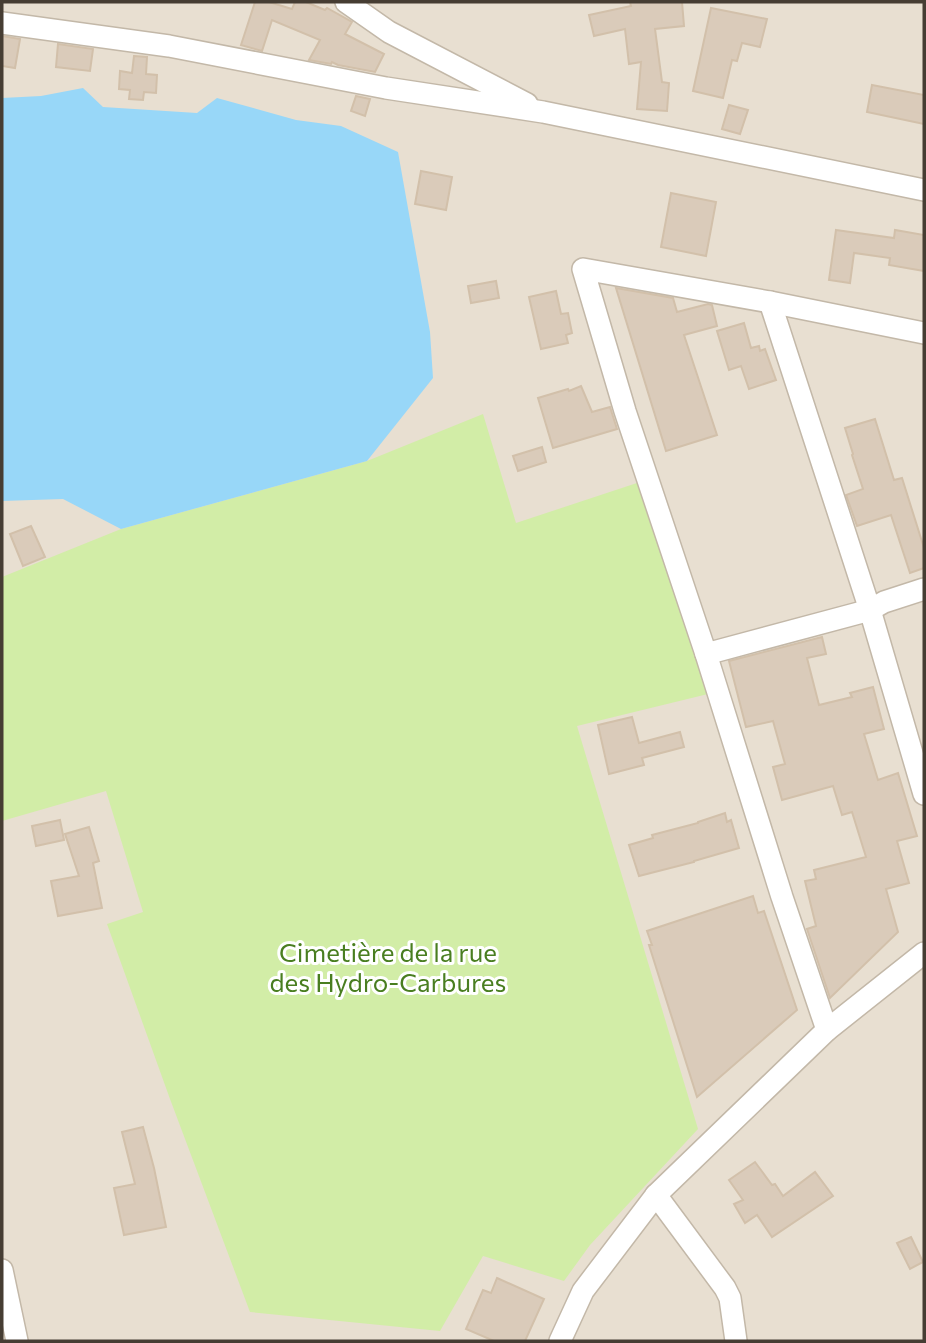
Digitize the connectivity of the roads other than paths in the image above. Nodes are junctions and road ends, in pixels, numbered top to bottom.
1 (346, 2) edge
2 (2, 23) edge
3 (544, 112) junction
4 (924, 190) edge
5 (770, 302) junction
6 (924, 333) edge
7 (924, 589) edge
8 (870, 610) junction
9 (706, 654) junction
10 (924, 794) edge
11 (924, 953) edge
12 (828, 1030) junction
13 (656, 1195) junction
14 (2, 1270) edge
15 (17, 1341) edge
16 (560, 1341) edge
17 (736, 1341) edge

1 - 3 street
2 - 3 street
3 - 4 street
5 - 6 street
5 - 8 street
5 - 9 street
7 - 8 street
8 - 9 street
8 - 10 street
9 - 12 street
11 - 12 street
12 - 13 street
13 - 16 street
13 - 17 street
14 - 15 street

